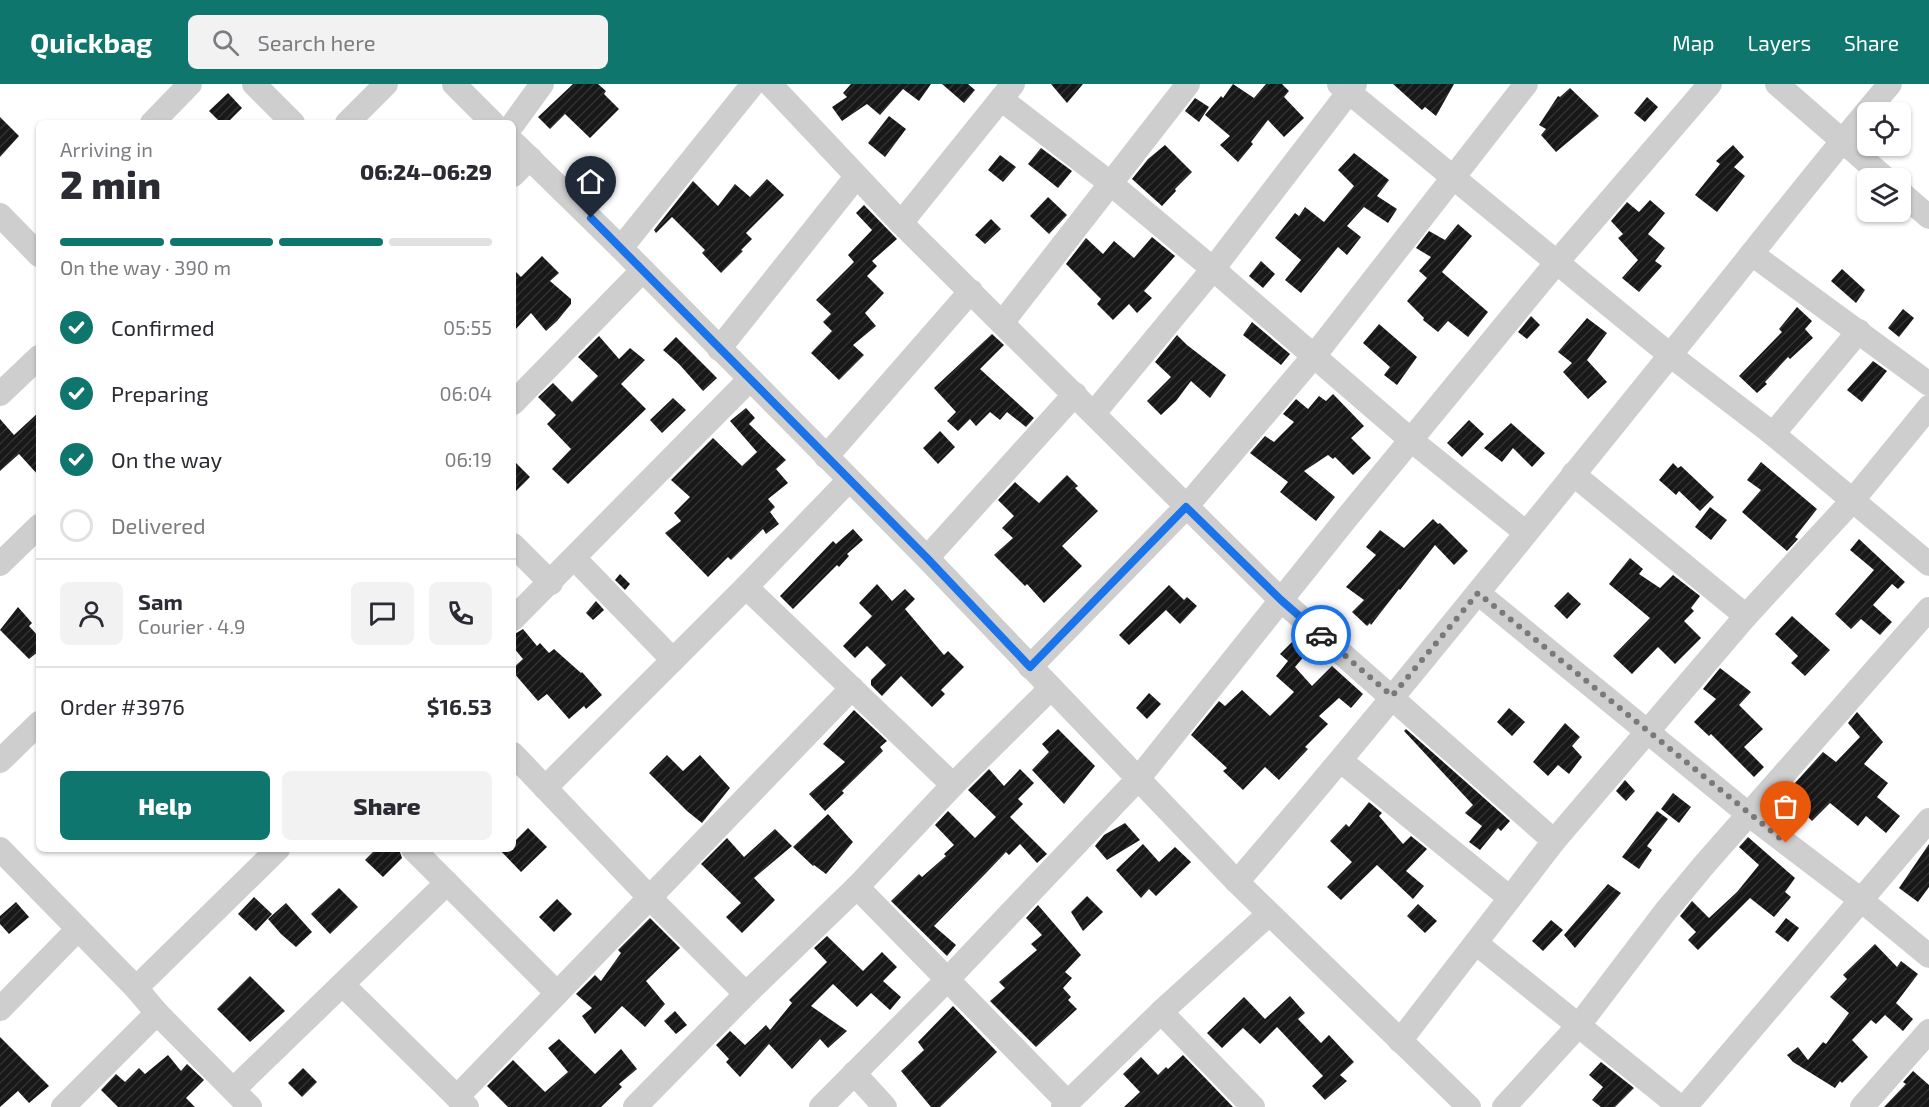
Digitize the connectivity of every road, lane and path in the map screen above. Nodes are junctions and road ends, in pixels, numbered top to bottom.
1 (190, 84) edge
2 (254, 84) edge
3 (386, 84) edge
4 (454, 84) edge
5 (542, 84) edge
6 (753, 84) edge
7 (770, 84) edge
8 (1188, 84) edge
9 (1526, 84) edge
10 (1710, 84) edge
11 (1777, 84) edge
12 (1890, 84) edge
13 (1348, 86) edge
14 (1007, 92) edge
15 (155, 120) edge
16 (290, 120) edge
17 (350, 120) edge
18 (490, 120) edge
19 (516, 120) edge
20 (1842, 140) junction
21 (521, 150) edge
22 (516, 166) edge
23 (1874, 168) edge
24 (856, 177) junction
25 (1454, 177) junction
26 (1110, 183) junction
27 (1911, 201) edge
28 (0, 215) edge
29 (1929, 217) edge
30 (901, 223) junction
31 (36, 248) edge
32 (621, 248) junction
33 (1752, 254) junction
34 (1557, 262) junction
35 (1213, 268) junction
36 (643, 270) junction
37 (971, 291) junction
38 (1002, 323) junction
39 (1859, 331) junction
40 (719, 349) junction
41 (1670, 355) junction
42 (1314, 356) junction
43 (36, 360) edge
44 (750, 379) junction
45 (1929, 384) edge
46 (0, 394) edge
47 (1075, 394) junction
48 (516, 400) edge
49 (1929, 407) edge
50 (1094, 413) junction
51 (1773, 434) junction
52 (1411, 441) junction
53 (826, 457) junction
54 (1573, 474) junction
55 (849, 480) junction
56 (1853, 500) junction
57 (1186, 507) junction
58 (36, 529) edge
59 (1525, 532) junction
60 (516, 548) edge
61 (927, 558) junction
62 (574, 559) junction
63 (0, 564) edge
64 (1929, 564) edge
65 (550, 583) junction
66 (746, 587) junction
67 (1478, 593) junction
68 (1281, 600) junction
69 (1929, 609) edge
70 (1746, 616) junction
71 (516, 617) edge
72 (673, 660) junction
73 (1030, 667) junction
74 (852, 688) junction
75 (1051, 688) junction
76 (1392, 696) junction
77 (36, 726) edge
78 (1647, 730) junction
79 (516, 757) edge
80 (0, 761) edge
81 (1341, 761) junction
82 (1138, 779) junction
83 (953, 785) junction
84 (545, 788) junction
85 (1748, 814) junction
86 (1929, 820) edge
87 (1554, 841) junction
88 (0, 849) edge
89 (275, 852) edge
90 (416, 852) edge
91 (1237, 882) junction
92 (447, 883) junction
93 (857, 887) junction
94 (650, 898) junction
95 (1510, 898) junction
96 (1861, 900) junction
97 (1269, 914) junction
98 (78, 929) junction
99 (1477, 944) junction
100 (1929, 956) edge
101 (947, 980) junction
102 (343, 985) junction
103 (136, 988) junction
104 (557, 993) junction
105 (746, 994) junction
106 (0, 1009) edge
107 (1161, 1012) junction
108 (157, 1013) junction
109 (1579, 1025) junction
110 (1929, 1031) edge
111 (1400, 1041) junction
112 (854, 1073) junction
113 (234, 1089) junction
114 (462, 1102) edge
115 (647, 1103) edge
116 (1065, 1105) edge
117 (63, 1107) edge
118 (250, 1107) edge
119 (821, 1107) edge
120 (885, 1107) edge
121 (1253, 1107) edge
122 (1469, 1107) edge
123 (1504, 1107) edge
124 (1680, 1107) edge
125 (1685, 1107) edge
126 (1862, 1107) edge

1 - 15 street
2 - 16 street
3 - 17 street
4 - 18 street
5 - 19 street
6 - 32 street
7 - 24 street
8 - 26 street
9 - 25 street
10 - 34 street
11 - 20 street
12 - 20 street
13 - 25 street
13 - 35 street
14 - 26 street
14 - 30 street
20 - 23 street
20 - 33 street
21 - 22 street
21 - 32 street
24 - 30 street
24 - 40 street
25 - 34 street
25 - 42 street
26 - 35 street
26 - 38 street
27 - 29 street
28 - 31 street
30 - 37 street
32 - 36 street
33 - 39 street
33 - 41 street
34 - 41 street
34 - 52 street
35 - 42 street
35 - 50 street
36 - 40 street
36 - 48 street
37 - 38 street
37 - 53 street
38 - 47 street
39 - 45 street
39 - 51 street
40 - 44 street
41 - 51 street
41 - 54 street
42 - 52 street
42 - 57 street
43 - 46 street
44 - 53 street
44 - 62 street
47 - 50 street
47 - 61 street
49 - 56 street
50 - 57 street
51 - 56 street
52 - 59 street
52 - 68 street
53 - 55 street
54 - 59 street
54 - 70 street
55 - 61 street
55 - 66 street
56 - 64 street
56 - 70 street
57 - 68 street
57 - 73 street
58 - 63 street
59 - 67 street
60 - 65 street
61 - 73 street
62 - 65 street
62 - 72 street
65 - 71 street
66 - 72 street
66 - 74 street
67 - 76 street
67 - 78 street
68 - 76 street
68 - 82 street
69 - 85 street
70 - 78 street
72 - 84 street
73 - 75 street
74 - 83 street
74 - 94 street
75 - 82 street
75 - 83 street
76 - 81 street
76 - 87 street
77 - 80 street
78 - 85 street
78 - 87 street
79 - 84 street
81 - 91 street
81 - 95 street
82 - 91 street
82 - 101 street
83 - 93 street
84 - 94 street
85 - 96 street
85 - 109 street
86 - 96 street
87 - 95 street
88 - 98 street
89 - 103 street
90 - 92 street
91 - 97 street
92 - 102 street
92 - 104 street
93 - 101 street
93 - 105 street
94 - 104 street
94 - 105 street
95 - 99 street
96 - 100 street
96 - 125 street
97 - 107 street
97 - 111 street
98 - 103 street
98 - 106 street
99 - 109 street
99 - 111 street
101 - 112 street
101 - 116 street
102 - 113 street
102 - 114 street
103 - 108 street
104 - 114 street
105 - 115 street
107 - 116 street
107 - 121 street
108 - 113 street
108 - 117 street
109 - 123 street
109 - 124 street
110 - 126 street
111 - 122 street
112 - 119 street
112 - 120 street
113 - 118 street

